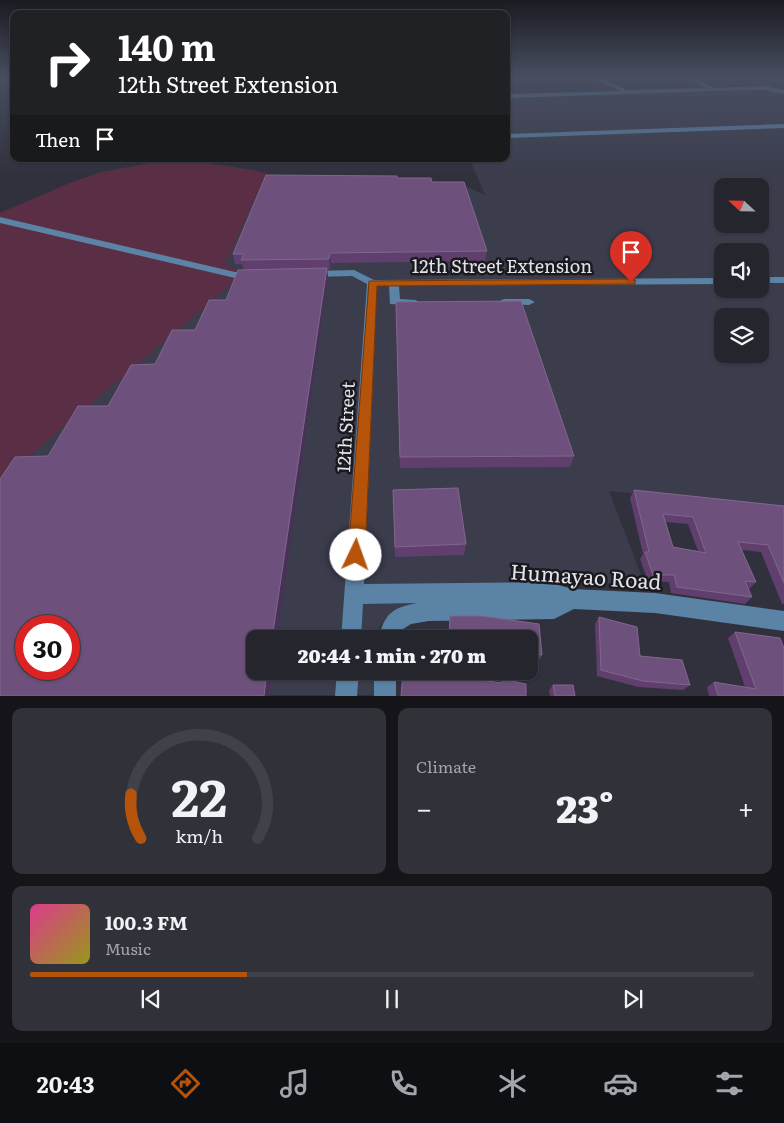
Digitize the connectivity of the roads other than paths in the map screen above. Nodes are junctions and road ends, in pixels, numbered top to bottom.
1 (784, 126) edge
2 (510, 136) edge
3 (0, 220) edge
4 (305, 274) edge
5 (265, 275) edge
6 (769, 280) edge
7 (784, 280) edge
8 (714, 281) edge
9 (372, 283) junction
10 (394, 283) junction
11 (423, 302) edge
12 (491, 302) edge
13 (530, 302) dead end
14 (354, 594) junction
15 (573, 599) junction
16 (784, 622) edge
17 (351, 630) edge
18 (391, 630) edge
19 (347, 680) edge
20 (385, 680) edge
21 (346, 696) edge
22 (385, 696) edge

1 - 2 street
3 - 5 street
4 - 9 street
6 - 7 street
8 - 10 street, 12th Street Extension
9 - 10 street, 12th Street Extension
9 - 14 street, 12th Street
10 - 11 street
12 - 13 street
14 - 15 street, Humayao Road
14 - 17 street, 12th Street
15 - 16 street, Humayao Road
15 - 18 street
19 - 21 street
20 - 22 street

